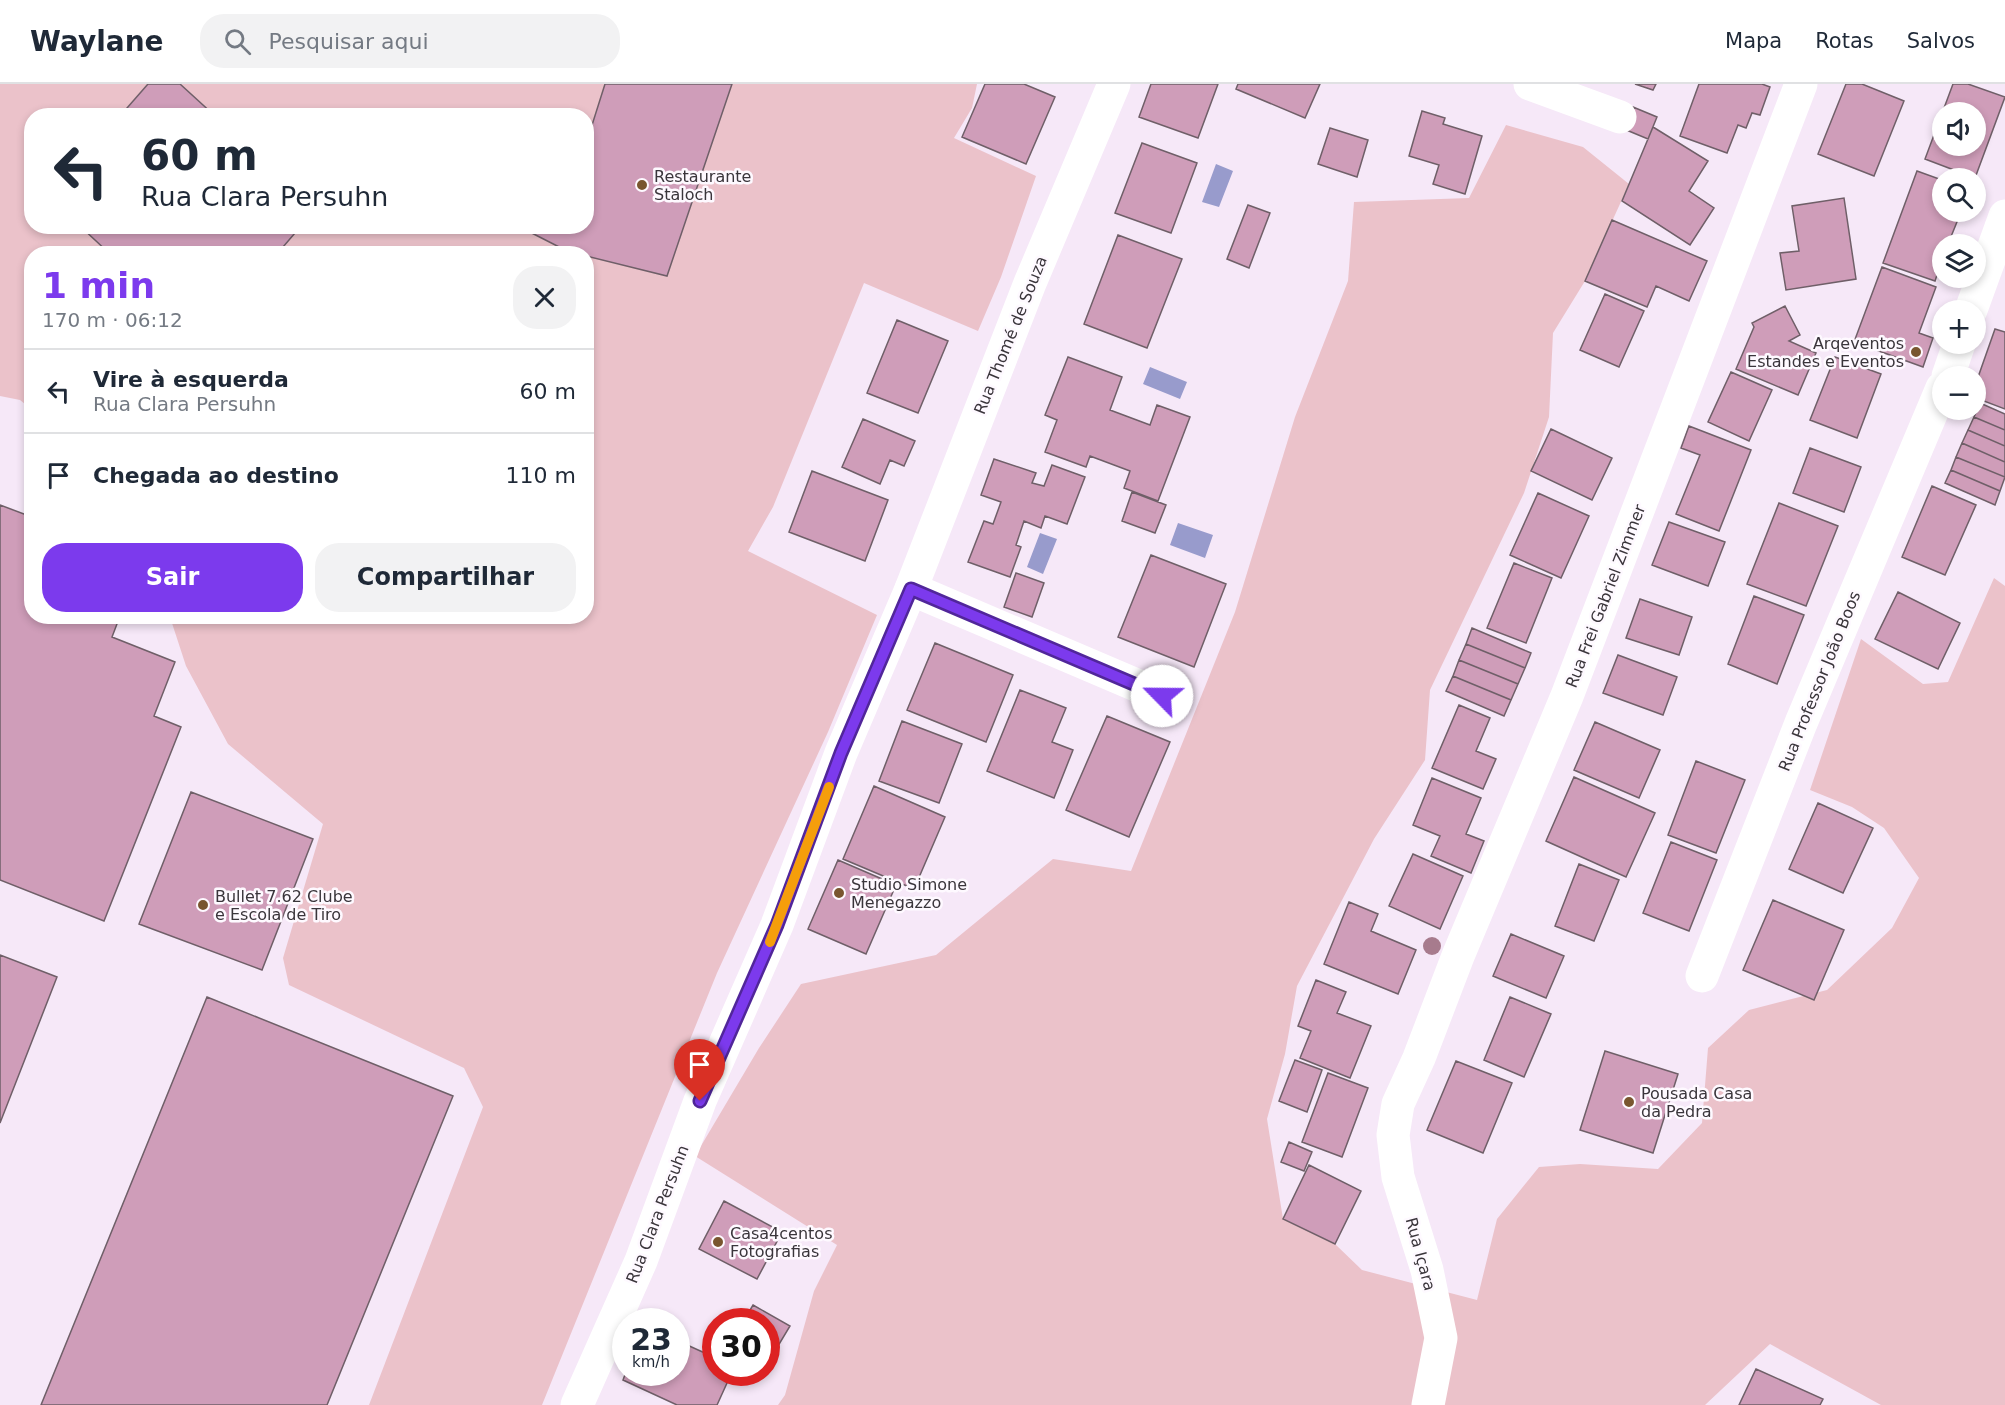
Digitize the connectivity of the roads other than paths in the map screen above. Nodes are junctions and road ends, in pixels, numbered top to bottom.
1 (1114, 84) edge
2 (1530, 84) edge
3 (1801, 84) edge
4 (1620, 117) dead end
5 (2005, 216) edge
6 (1975, 300) edge
7 (1932, 412) edge
8 (911, 589) junction
9 (1162, 696) dead end
10 (1702, 976) dead end
11 (1398, 1104) joint
12 (577, 1405) edge
13 (1428, 1405) edge

1 - 8 street, Rua Thomé de Souza
2 - 4 street
3 - 11 street, Rua Frei Gabriel Zimmer
5 - 6 street
7 - 10 street, Rua Professor João Boos
8 - 9 street
8 - 12 street, Rua Clara Persuhn
11 - 13 street, Rua Içara

